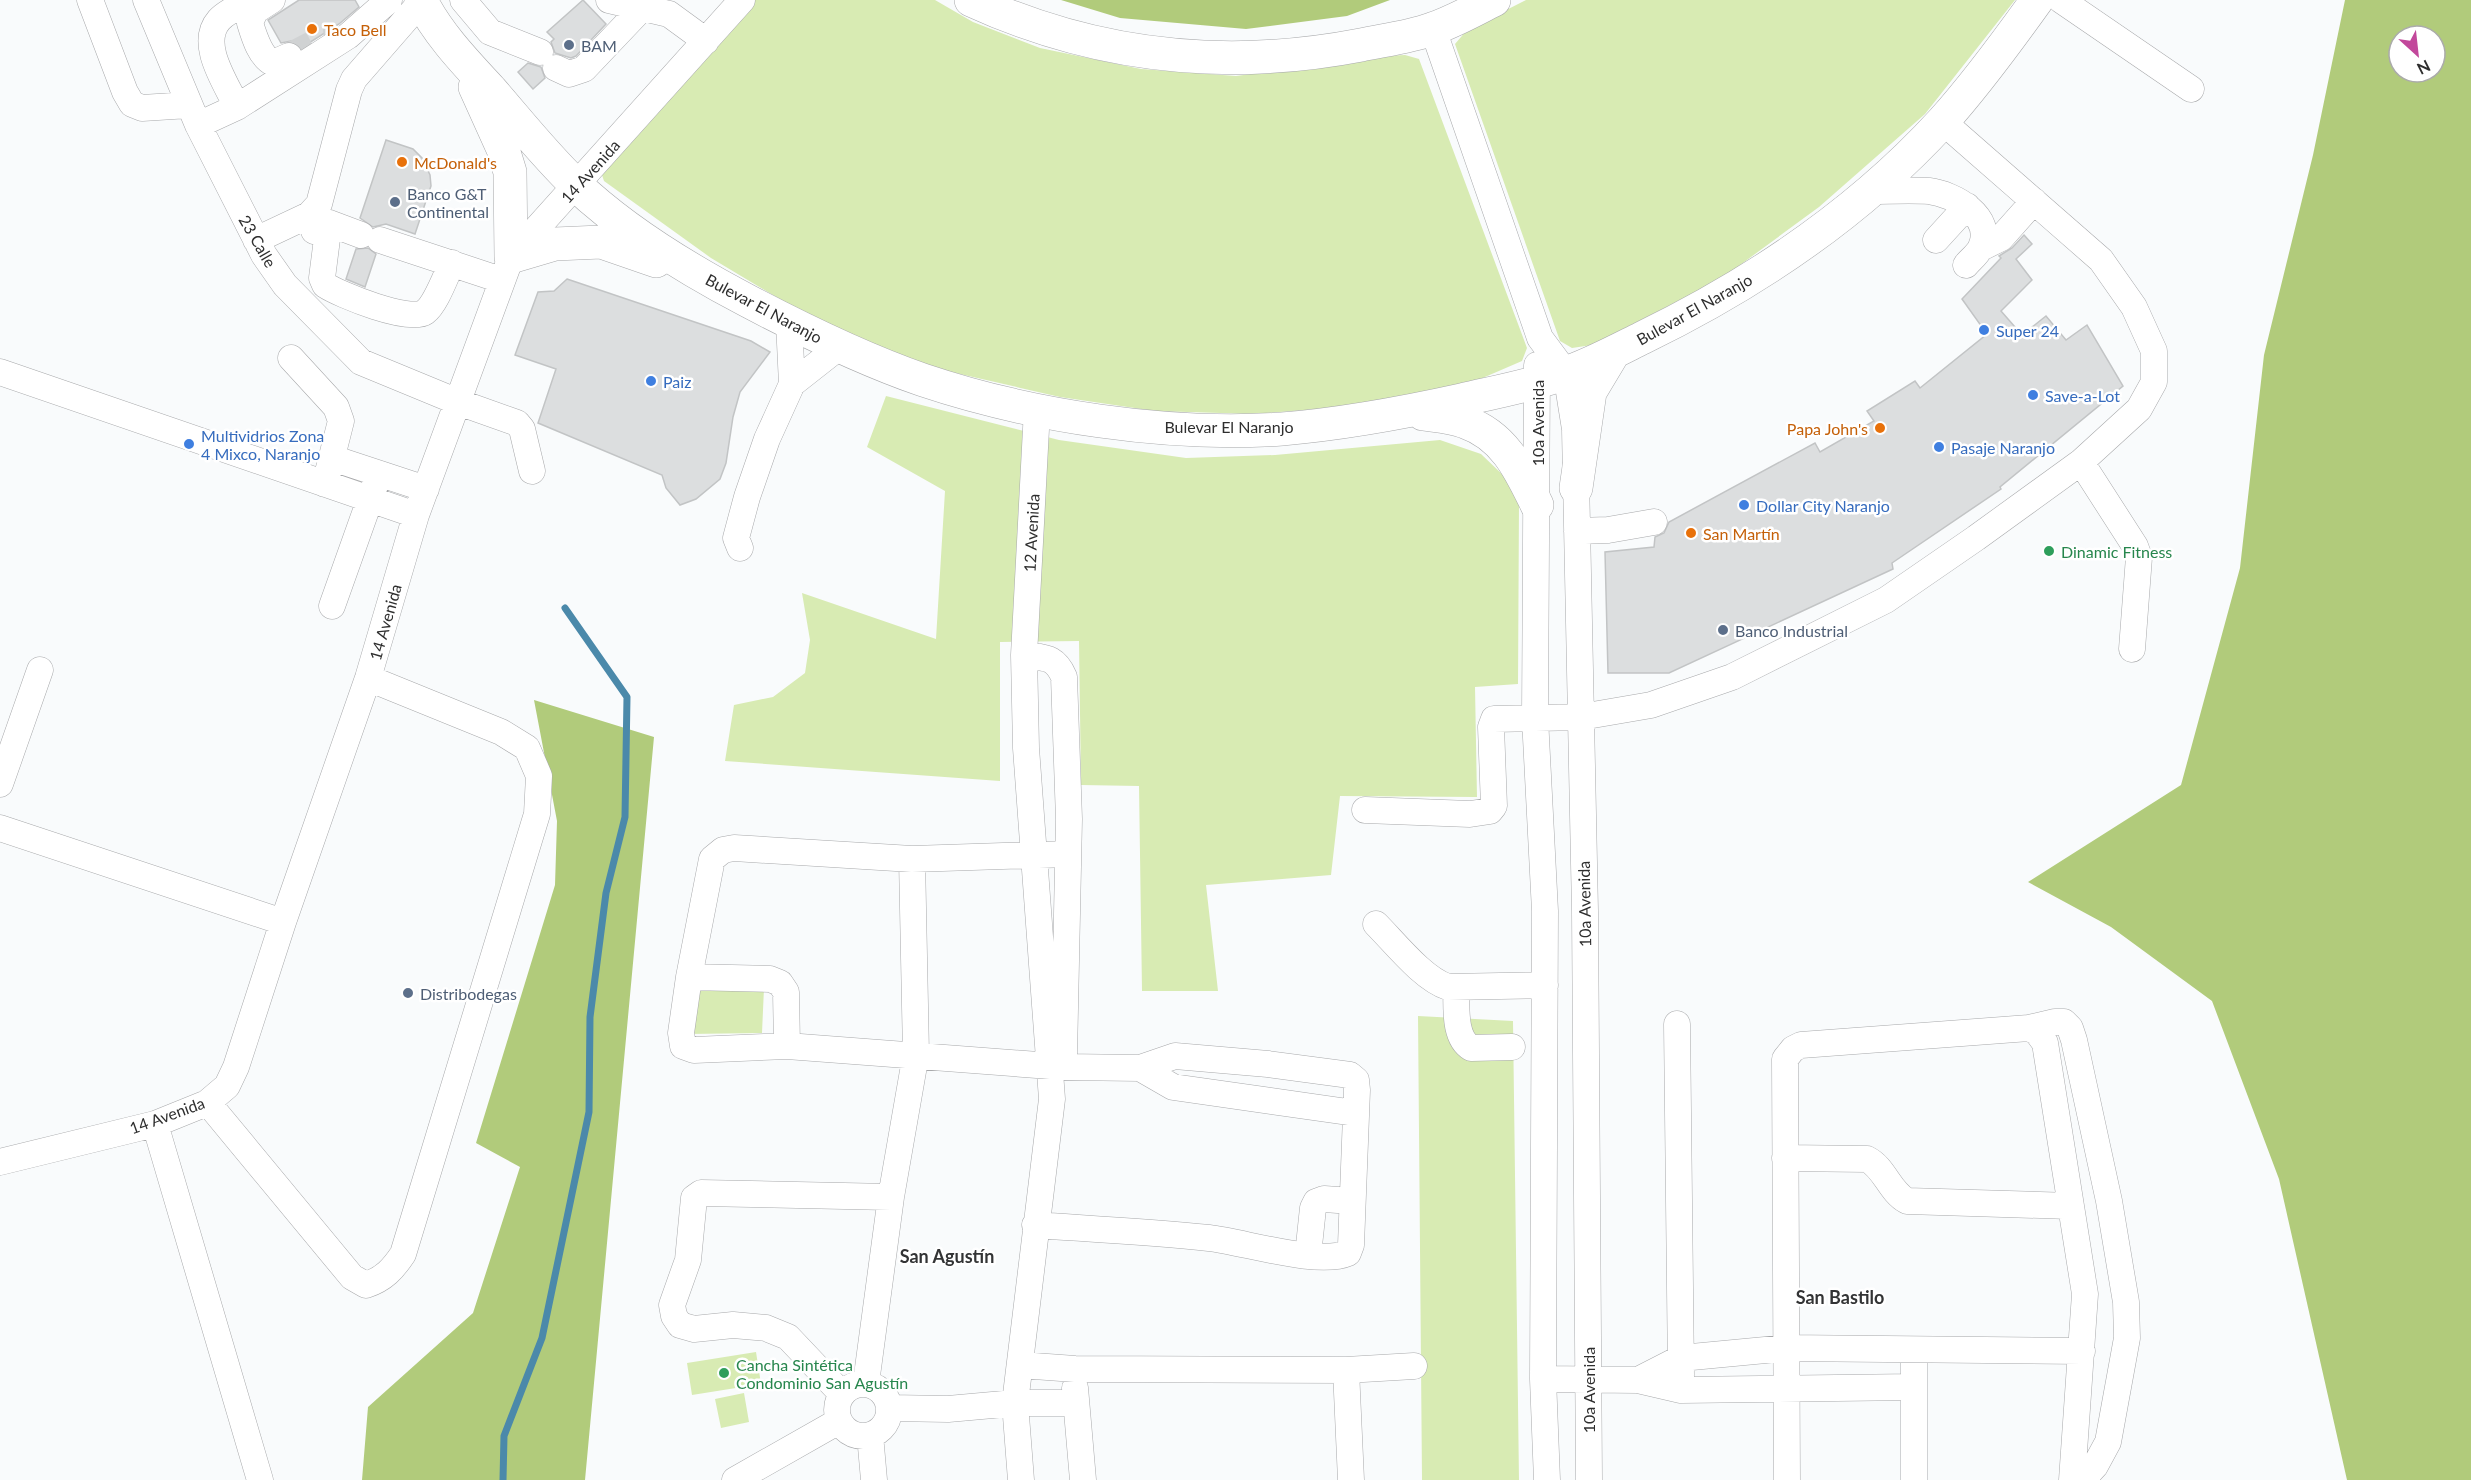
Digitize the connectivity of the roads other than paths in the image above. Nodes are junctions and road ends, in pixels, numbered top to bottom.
1 (90, 0) edge
2 (146, 0) edge
3 (251, 0) edge
4 (272, 0) edge
5 (463, 0) edge
6 (609, 0) edge
7 (742, 0) edge
8 (971, 0) edge
9 (1494, 0) edge
10 (2037, 0) edge
11 (2061, 0) edge
12 (397, 3) edge
13 (641, 9) junction
14 (1433, 29) junction
15 (706, 41) junction
16 (289, 56) tunnel mouth
17 (460, 56) junction
18 (2191, 89) dead end
19 (237, 107) junction
20 (194, 115) junction
21 (1942, 121) junction
22 (577, 186) junction
23 (1869, 191) junction
24 (2034, 201) junction
25 (1967, 206) junction
26 (329, 223) junction
27 (1936, 240) dead end
28 (260, 247) junction
29 (452, 263) junction
30 (506, 269) junction
31 (718, 285) junction
32 (789, 322) junction
33 (839, 347) junction
34 (1614, 352) junction
35 (291, 358) dead end
36 (0, 372) edge
37 (1551, 378) junction
38 (792, 384) junction
39 (458, 402) junction
40 (1036, 410) junction
41 (1410, 411) junction
42 (332, 458) junction
43 (2081, 462) junction
44 (532, 471) dead end
45 (379, 474) junction
46 (325, 484) junction
47 (426, 489) junction
48 (369, 500) junction
49 (1537, 506) junction
50 (1577, 513) junction
51 (416, 515) junction
52 (1652, 516) dead end
53 (740, 548) dead end
54 (332, 606) dead end
55 (2132, 650) dead end
56 (1024, 656) junction
57 (40, 670) dead end
58 (368, 678) junction
59 (1581, 717) junction
60 (1535, 718) junction
61 (0, 784) edge
62 (1365, 810) dead end
63 (1069, 819) junction
64 (1032, 821) junction
65 (0, 828) edge
66 (1068, 854) junction
67 (1035, 855) junction
68 (912, 859) junction
69 (1545, 911) junction
70 (1585, 911) junction
71 (283, 922) junction
72 (1376, 924) dead end
73 (689, 977) junction
74 (1545, 985) junction
75 (1456, 987) junction
76 (1677, 1024) dead end
77 (2029, 1028) junction
78 (787, 1046) junction
79 (1512, 1047) dead end
80 (916, 1054) junction
81 (1057, 1066) junction
82 (1140, 1068) junction
83 (208, 1103) junction
84 (1355, 1113) junction
85 (155, 1124) junction
86 (1785, 1158) junction
87 (0, 1162) edge
88 (891, 1197) junction
89 (1352, 1201) junction
90 (2071, 1206) junction
91 (1035, 1225) junction
92 (1308, 1255) junction
93 (1786, 1348) junction
94 (1914, 1350) junction
95 (2082, 1351) junction
96 (1681, 1358) junction
97 (1020, 1365) junction
98 (1414, 1366) dead end
99 (1075, 1369) junction
100 (1346, 1370) junction
101 (1543, 1379) junction
102 (1588, 1380) junction
103 (1638, 1380) junction
104 (866, 1383) junction
105 (1914, 1387) junction
106 (1786, 1389) junction
107 (1681, 1390) junction
108 (842, 1394) junction
109 (1015, 1403) junction
110 (1076, 1403) junction
111 (890, 1408) junction
112 (839, 1421) junction
113 (870, 1435) junction
114 (261, 1480) edge
115 (735, 1480) edge
116 (874, 1480) edge
117 (1021, 1480) edge
118 (1083, 1480) edge
119 (1351, 1480) edge
120 (1547, 1480) edge
121 (1589, 1480) edge
122 (1787, 1480) edge
123 (1914, 1480) edge
124 (2072, 1480) edge
125 (2082, 1480) edge

1 - 20 street
2 - 20 street, 23 Calle
3 - 19 street
4 - 16 street
5 - 13 street
6 - 13 street
7 - 15 street, 14 Avenida
8 - 14 main road
9 - 14 main road
10 - 21 main road, Bulevar El Naranjo
11 - 18 street
12 - 17 main road, Bulevar El Naranjo
12 - 19 street
12 - 28 street
13 - 15 street
14 - 37 street, 10a Avenida
15 - 22 street, 14 Avenida
17 - 22 main road, Bulevar El Naranjo
17 - 30 main road
19 - 20 street
20 - 28 street, 23 Calle
21 - 23 main road, Bulevar El Naranjo
21 - 24 street
22 - 30 street, 14 Avenida
22 - 31 main road, Bulevar El Naranjo
23 - 25 street
23 - 34 main road, Bulevar El Naranjo
24 - 25 street
24 - 43 street
25 - 27 street
26 - 28 street
26 - 29 street
26 - 29 street
28 - 39 street, 23 Calle
29 - 30 street
30 - 31 main road
30 - 39 street, 14 Avenida
31 - 32 main road, Bulevar El Naranjo
32 - 33 main road, Bulevar El Naranjo
32 - 38 street
33 - 38 street
33 - 40 main road, Bulevar El Naranjo
34 - 37 main road, Bulevar El Naranjo
34 - 50 main road
35 - 42 street
36 - 46 street
37 - 41 main road, Bulevar El Naranjo
37 - 49 street, 10a Avenida
37 - 50 street, 10a Avenida
38 - 53 street
39 - 44 street, 23 Calle
39 - 47 street, 14 Avenida
40 - 41 main road, Bulevar El Naranjo
40 - 56 street, 12 Avenida
41 - 49 main road
42 - 45 street
42 - 46 street
43 - 55 street
43 - 59 street
45 - 47 street
45 - 48 street
46 - 48 street
47 - 51 street, 14 Avenida
48 - 51 street
48 - 54 street
49 - 60 street, 10a Avenida
50 - 52 street
50 - 59 street, 10a Avenida
51 - 58 street, 14 Avenida
56 - 63 street
56 - 64 street, 12 Avenida
57 - 61 street
58 - 71 street, 14 Avenida
58 - 83 street
59 - 60 street
59 - 70 street, 10a Avenida
60 - 62 street
60 - 69 street, 10a Avenida
63 - 64 street
63 - 66 street
64 - 67 street, 12 Avenida
65 - 71 street
66 - 67 street
66 - 81 street
67 - 68 street
67 - 81 street, 12 Avenida
68 - 73 street
68 - 80 street
69 - 70 street
69 - 74 street, 10a Avenida
70 - 102 street, 10a Avenida
71 - 83 street, 14 Avenida
72 - 75 street
73 - 78 street
73 - 78 street
74 - 75 street
74 - 101 street, 10a Avenida
75 - 79 street
76 - 96 street
77 - 86 street
77 - 90 street
77 - 125 street
78 - 80 street
80 - 81 street
80 - 88 street
81 - 82 street
81 - 91 street
82 - 84 street
82 - 84 street
83 - 85 street, 14 Avenida
84 - 89 street
85 - 87 street, 14 Avenida
85 - 114 street
86 - 90 street
86 - 93 street
88 - 104 street
88 - 108 street
89 - 92 street
89 - 92 street
90 - 95 street
91 - 92 street
91 - 97 street
93 - 94 street
93 - 96 street
93 - 106 street
94 - 95 street
94 - 105 street
95 - 124 street
96 - 103 street
96 - 107 street
97 - 99 street
97 - 109 street
98 - 100 street
99 - 100 street
99 - 110 street
100 - 119 street
101 - 102 street
101 - 120 street, 10a Avenida
102 - 103 street
102 - 121 street, 10a Avenida
103 - 107 street
104 - 108 street
104 - 111 street
105 - 106 street
105 - 123 street
106 - 107 street
106 - 122 street
108 - 112 street
109 - 110 street
109 - 111 street
109 - 117 street
110 - 118 street
111 - 113 street
112 - 113 street
112 - 115 street
113 - 116 street

